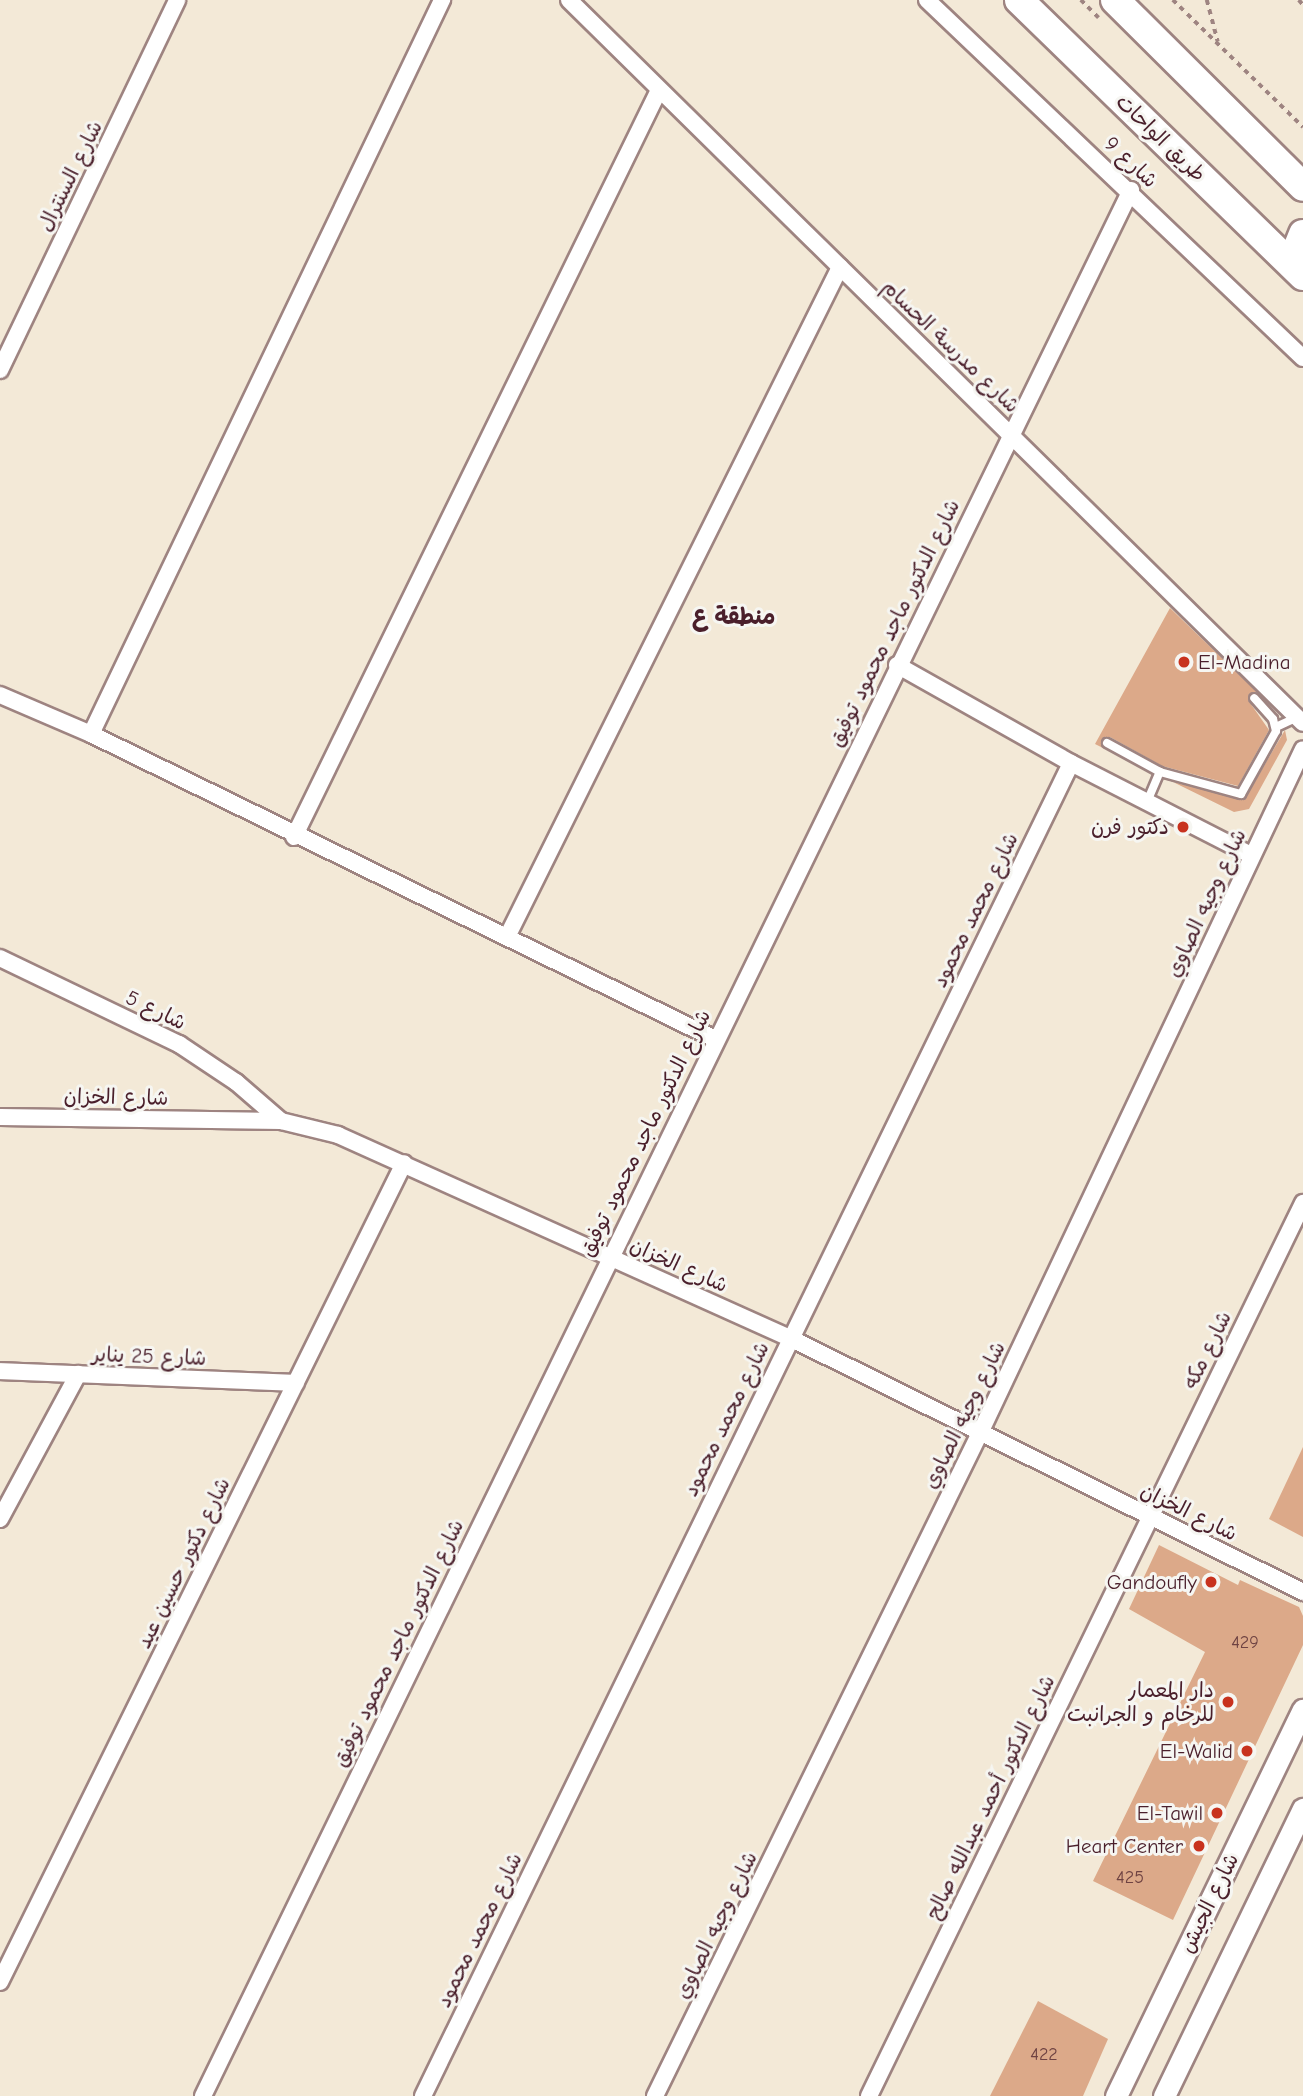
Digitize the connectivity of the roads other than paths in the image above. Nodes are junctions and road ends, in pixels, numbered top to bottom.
1 (177, 0) edge
2 (442, 0) edge
3 (569, 0) edge
4 (927, 0) edge
5 (1019, 0) edge
6 (1118, 1) edge
7 (658, 92) junction
8 (1303, 187) edge
9 (1131, 190) junction
10 (1303, 233) edge
11 (841, 267) junction
12 (1303, 276) edge
13 (1303, 358) edge
14 (0, 370) edge
15 (1010, 433) junction
16 (897, 665) junction
17 (0, 695) edge
18 (1254, 698) dead end
19 (1300, 720) edge
20 (1276, 727) junction
21 (91, 734) junction
22 (1107, 743) dead end
23 (1303, 748) edge
24 (1071, 763) junction
25 (1160, 772) junction
26 (1147, 802) junction
27 (295, 837) junction
28 (1251, 855) junction
29 (508, 935) junction
30 (0, 958) edge
31 (715, 1039) junction
32 (0, 1117) edge
33 (281, 1121) junction
34 (404, 1163) junction
35 (1303, 1203) edge
36 (608, 1255) junction
37 (788, 1338) junction
38 (0, 1371) edge
39 (78, 1374) junction
40 (296, 1382) junction
41 (980, 1433) junction
42 (1148, 1516) junction
43 (0, 1519) edge
44 (1303, 1592) edge
45 (1303, 1710) edge
46 (1303, 1809) edge
47 (0, 1982) edge
48 (202, 2096) edge
49 (423, 2096) edge
50 (655, 2096) edge
51 (869, 2096) edge
52 (1116, 2096) edge
53 (1164, 2096) edge

1 - 14 street, شارع السنترال
2 - 21 street
3 - 7 street, شارع مدرسة الحسام
4 - 9 street, شارع 9
5 - 12 highway, طريق الواحات
6 - 8 highway
7 - 11 street, شارع مدرسة الحسام
7 - 27 street
9 - 13 street, شارع 9
9 - 15 street, شارع الدكتور ماجد محمود توفيق
10 - 12 highway
11 - 15 street, شارع مدرسة الحسام
11 - 29 street
15 - 16 street, شارع الدكتور ماجد محمود توفيق
15 - 19 street, شارع مدرسة الحسام
16 - 24 street
16 - 31 street, شارع الدكتور ماجد محمود توفيق
17 - 21 street
18 - 20 lane
19 - 20 lane
20 - 25 lane
21 - 27 street
22 - 25 lane
23 - 28 street, شارع وجيه الصاوي
24 - 26 street
24 - 37 street, شارع محمد محمود
25 - 26 lane
26 - 28 street
27 - 29 street
28 - 41 street, شارع وجيه الصاوي
29 - 31 street
30 - 33 street, شارع 5
31 - 36 street, شارع الدكتور ماجد محمود توفيق
32 - 33 street, شارع الخزان
33 - 34 street, شارع الخزان
34 - 36 street, شارع الخزان
34 - 40 street, شارع دكتور حسين عيد
35 - 42 street, شارع مكه
36 - 37 street, شارع الخزان
36 - 48 street, شارع الدكتور ماجد محمود توفيق
37 - 41 street, شارع الخزان
37 - 49 street, شارع محمد محمود
38 - 39 street, شارع 25 يناير
39 - 40 street, شارع 25 يناير
39 - 43 street
40 - 47 street, شارع دكتور حسين عيد
41 - 42 street, شارع الخزان
41 - 50 street, شارع وجيه الصاوي
42 - 44 street, شارع الخزان
42 - 51 street, شارع الدكتور أحمد عبدالله صالح
45 - 52 street, شارع الجيش
46 - 53 street, شارع الجيش

